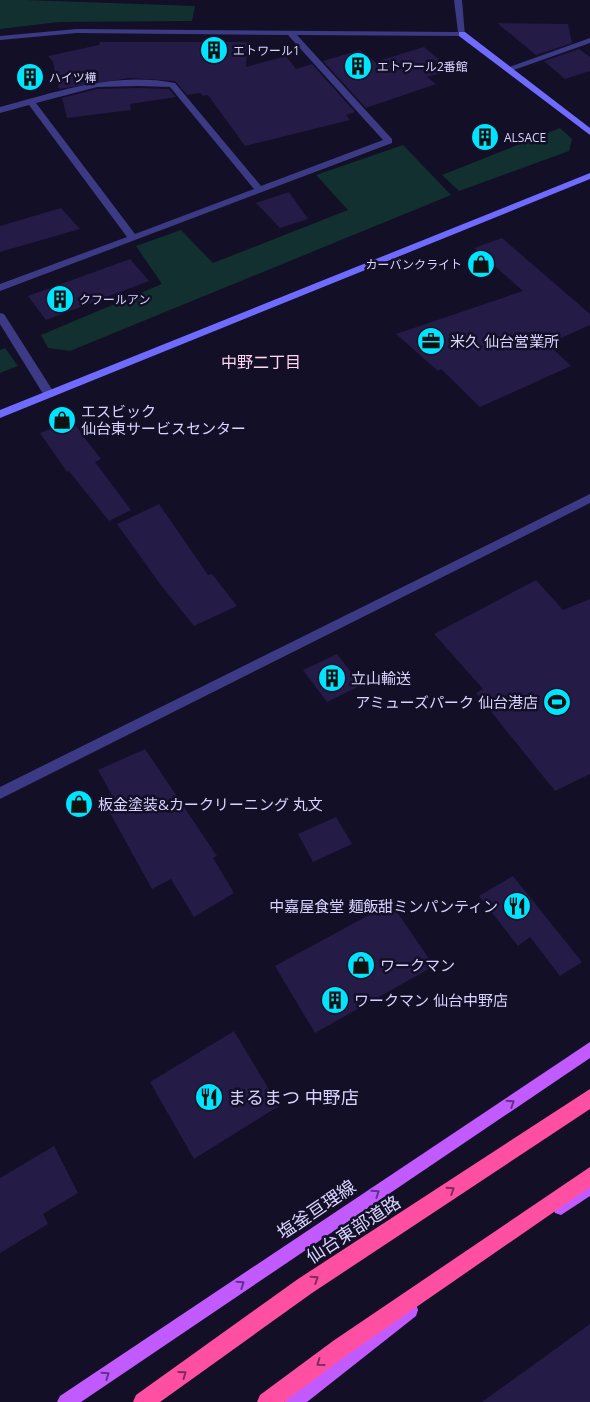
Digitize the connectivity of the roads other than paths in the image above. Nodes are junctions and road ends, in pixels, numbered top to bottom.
1 (458, 0) edge
2 (291, 33) junction
3 (462, 34) junction
4 (0, 38) edge
5 (590, 40) edge
6 (508, 69) junction
7 (30, 101) junction
8 (0, 110) edge
9 (590, 132) edge
10 (590, 176) edge
11 (260, 190) junction
12 (133, 238) junction
13 (0, 288) edge
14 (0, 316) edge
15 (49, 394) junction
16 (0, 414) edge
17 (590, 498) edge
18 (0, 792) edge
19 (590, 1050) edge
20 (590, 1098) edge
21 (590, 1176) edge
22 (590, 1188) edge
23 (66, 1402) edge
24 (143, 1402) edge
25 (267, 1402) edge
26 (293, 1402) edge

1 - 3 street
2 - 3 street
2 - 4 street
2 - 11 street
3 - 6 street
5 - 6 street
6 - 9 street
7 - 8 street
7 - 11 street
7 - 12 street
10 - 15 street
11 - 12 street
12 - 13 street
14 - 15 street
15 - 16 street
17 - 18 street
23 -> 19 main road, 塩釜亘理線
24 -> 20 highway, 仙台東部道路
21 -> 25 highway
22 - 26 main road

